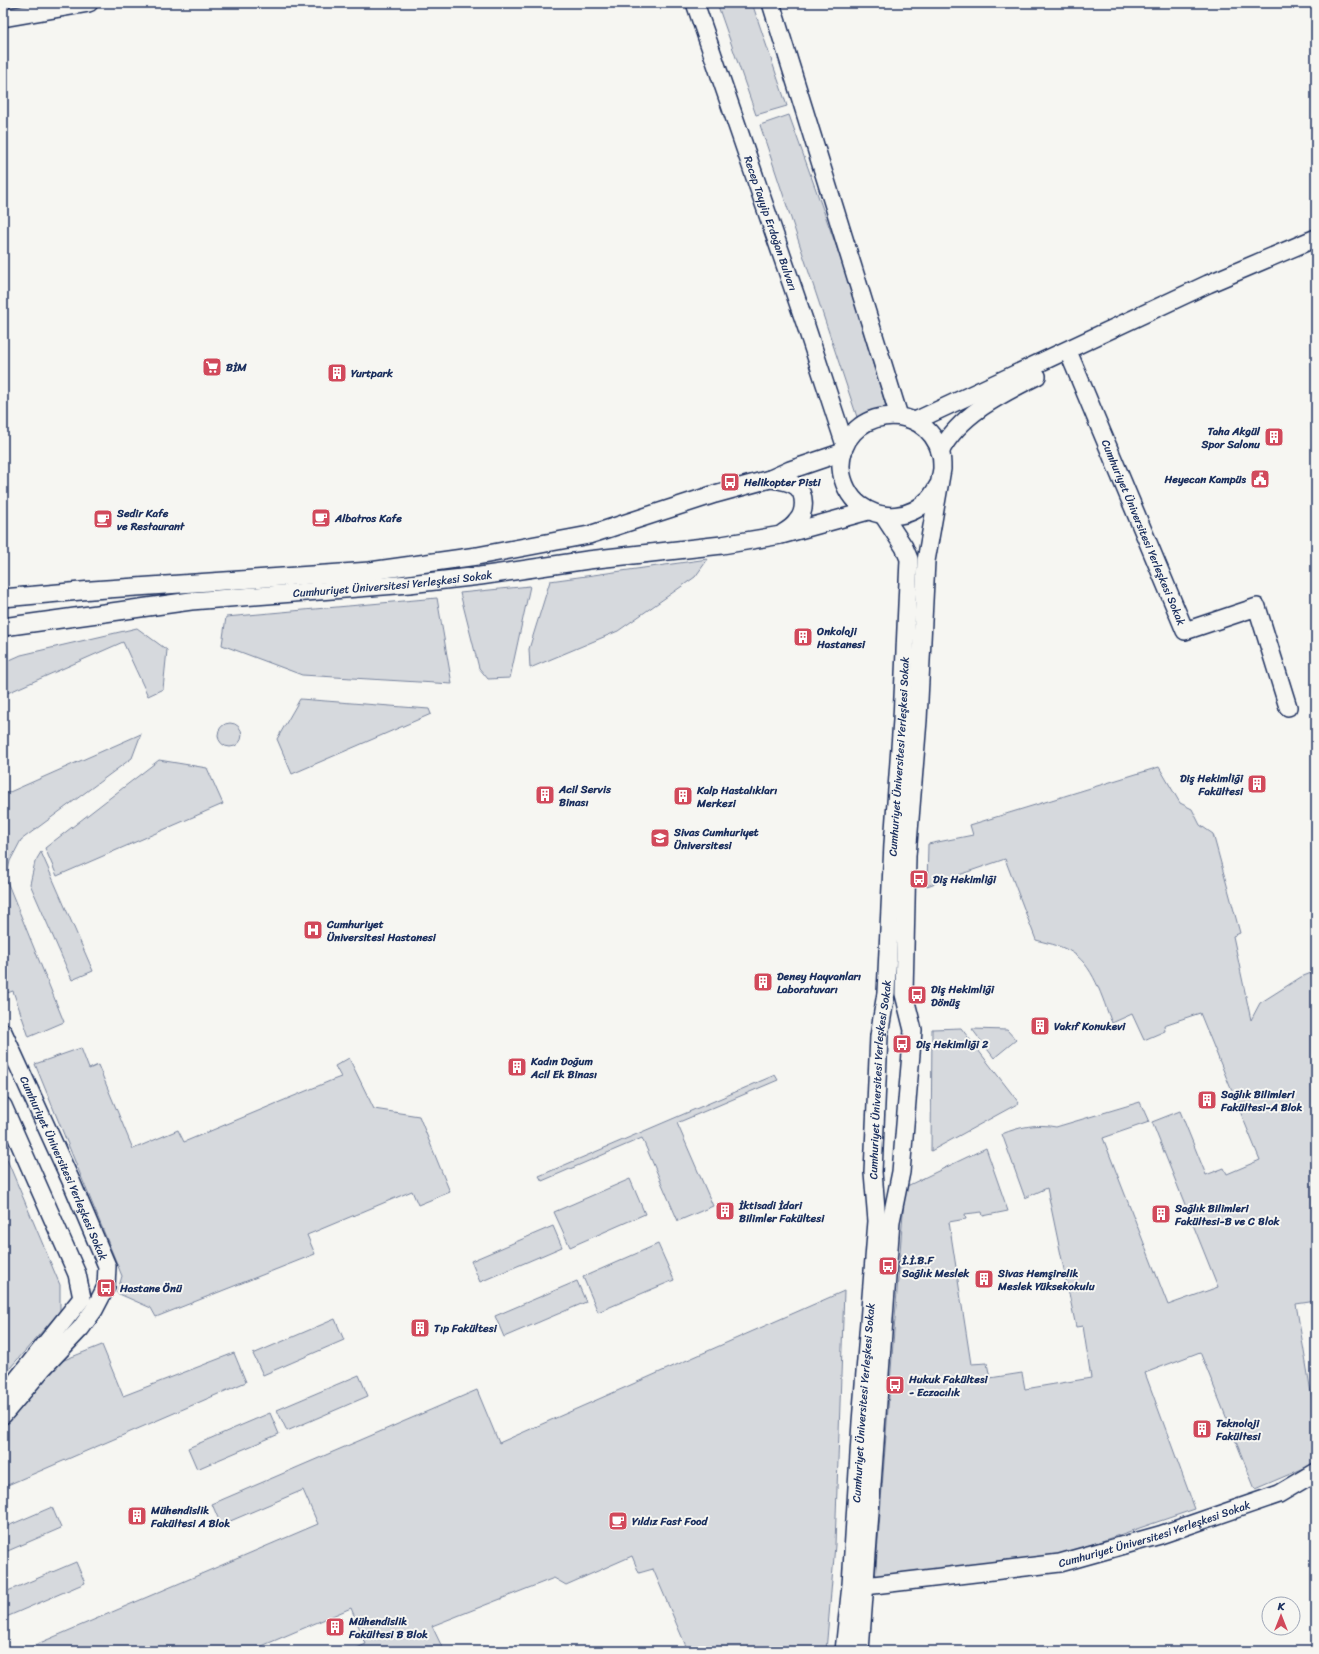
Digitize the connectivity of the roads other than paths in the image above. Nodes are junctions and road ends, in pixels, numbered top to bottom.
1 (89, 3) edge
2 (695, 3) edge
3 (771, 3) edge
4 (3, 18) edge
5 (1316, 238) edge
6 (1106, 331) junction
7 (1070, 356) junction
8 (907, 418) junction
9 (844, 448) junction
10 (940, 452) junction
11 (770, 479) junction
12 (939, 484) junction
13 (876, 513) junction
14 (781, 535) junction
15 (3, 598) edge
16 (3, 627) edge
17 (1288, 707) dead end
18 (3, 1032) edge
19 (3, 1106) edge
20 (3, 1397) edge
21 (3, 1415) edge
22 (1316, 1472) edge
23 (865, 1586) junction
24 (844, 1651) edge
25 (860, 1651) edge

1 - 4 street
2 - 9 street, Recep Tayyip Erdoğan Bulvarı
3 - 8 street
5 - 6 street
6 - 7 street
6 - 8 street
7 - 10 street
7 - 17 street, Cumhuriyet Üniversitesi Yerleşkesi Sokak
8 - 9 street
8 - 10 street, Cumhuriyet Üniversitesi Yerleşkesi Sokak
9 - 11 street, Cumhuriyet Üniversitesi Yerleşkesi Sokak
9 - 13 street, Cumhuriyet Üniversitesi Yerleşkesi Sokak
10 - 12 street, Cumhuriyet Üniversitesi Yerleşkesi Sokak
11 - 14 street, Cumhuriyet Üniversitesi Yerleşkesi Sokak
11 - 15 street, Cumhuriyet Üniversitesi Yerleşkesi Sokak
12 - 13 street, Cumhuriyet Üniversitesi Yerleşkesi Sokak
12 - 23 street, Cumhuriyet Üniversitesi Yerleşkesi Sokak
13 - 14 street, Cumhuriyet Üniversitesi Yerleşkesi Sokak
13 - 24 street, Cumhuriyet Üniversitesi Yerleşkesi Sokak
14 - 16 street, Cumhuriyet Üniversitesi Yerleşkesi Sokak
18 - 21 street, Cumhuriyet Üniversitesi Yerleşkesi Sokak
19 - 20 street
22 - 23 street, Cumhuriyet Üniversitesi Yerleşkesi Sokak
23 - 25 street, Cumhuriyet Üniversitesi Yerleşkesi Sokak

